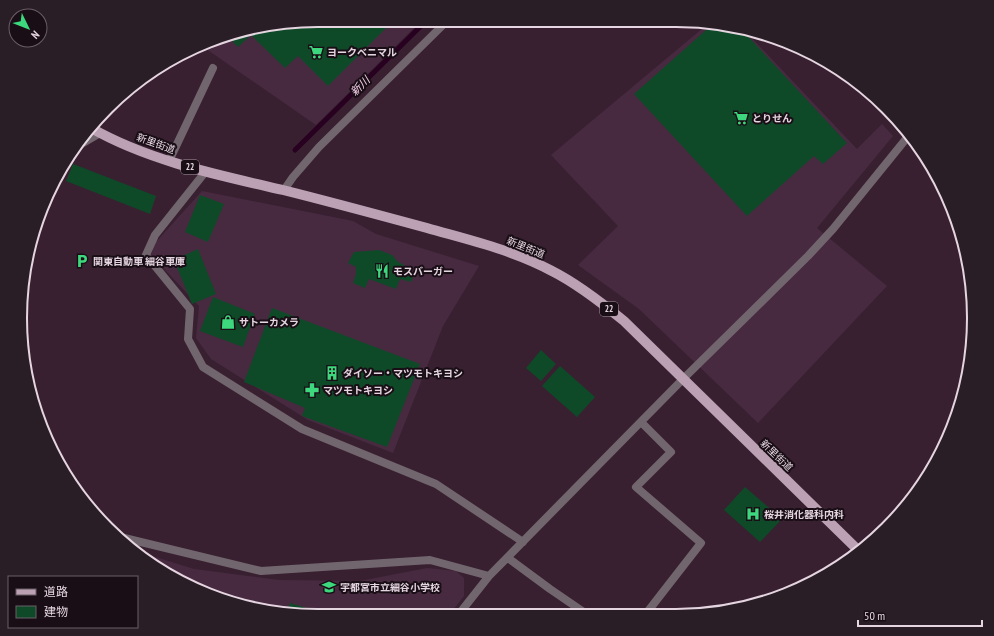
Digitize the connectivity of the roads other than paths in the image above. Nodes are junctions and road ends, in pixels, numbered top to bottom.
1 (442, 27) edge
2 (212, 68) dead end
3 (95, 131) edge
4 (100, 134) junction
5 (906, 139) edge
6 (87, 141) edge
7 (169, 161) junction
8 (206, 171) junction
9 (284, 190) junction
10 (683, 379) junction
11 (641, 422) junction
12 (129, 539) edge
13 (523, 542) junction
14 (855, 547) edge
15 (508, 558) junction
16 (489, 576) junction
17 (463, 609) edge
18 (579, 609) edge
19 (650, 609) edge

1 - 9 street
2 - 7 street
3 - 4 main road, 新里街道 / 22
4 - 6 street
4 - 7 main road, 新里街道 / 22
5 - 10 street
7 - 8 main road, 新里街道 / 22
8 - 9 main road, 新里街道 / 22
8 - 13 street
9 - 10 main road, 新里街道 / 22
10 - 11 street
10 - 14 main road, 新里街道 / 22
11 - 13 street
11 - 19 street
12 - 16 street
13 - 15 street
15 - 16 street
15 - 18 street
16 - 17 street

